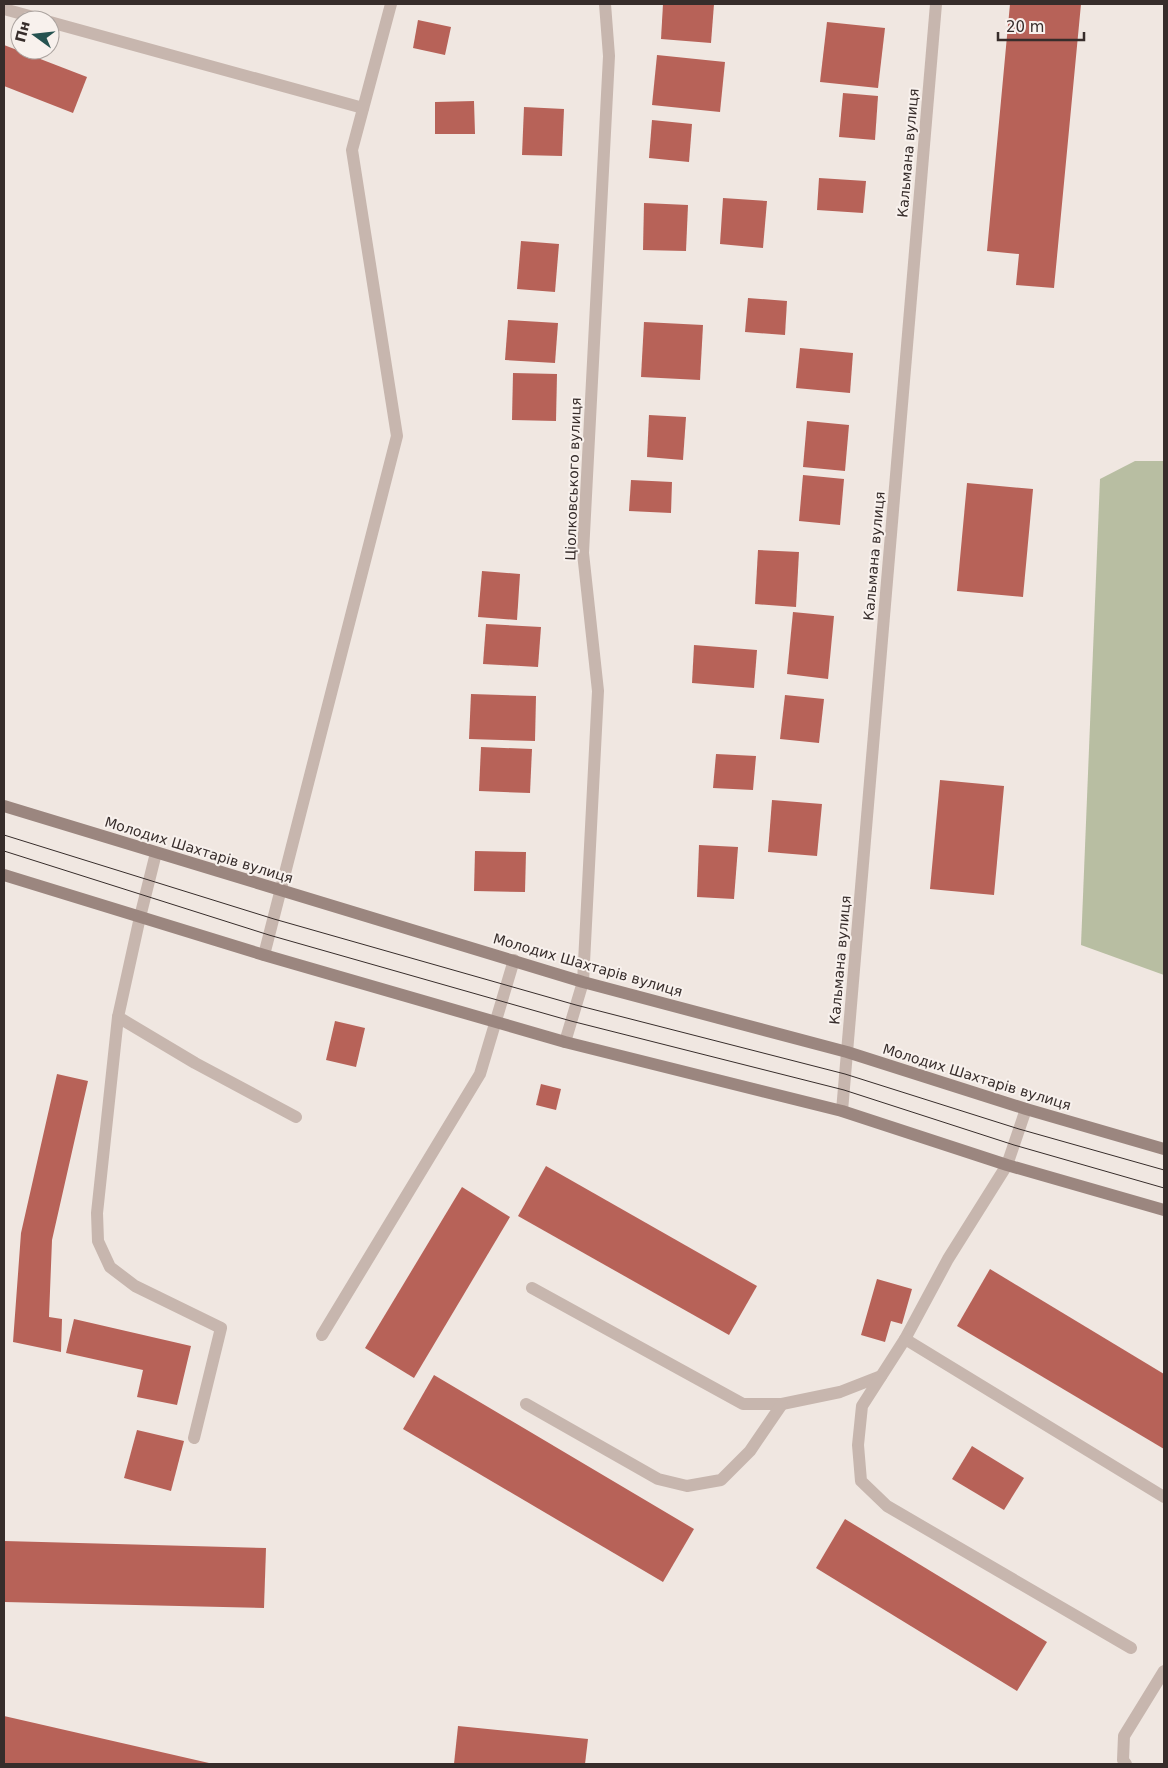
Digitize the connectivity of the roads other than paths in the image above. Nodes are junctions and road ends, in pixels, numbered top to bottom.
1 (390, 4) edge
2 (605, 4) edge
3 (936, 4) edge
4 (60, 25) edge
5 (363, 108) junction
6 (4, 806) edge
7 (156, 853) junction
8 (4, 875) edge
9 (281, 891) junction
10 (140, 917) junction
11 (264, 956) junction
12 (514, 960) junction
13 (583, 982) junction
14 (118, 1017) junction
15 (495, 1021) junction
16 (565, 1042) junction
17 (847, 1052) junction
18 (1026, 1109) junction
19 (842, 1111) junction
20 (296, 1117) dead end
21 (1164, 1149) edge
22 (1007, 1164) junction
23 (1164, 1210) edge
24 (532, 1288) dead end
25 (322, 1335) dead end
26 (905, 1339) junction
27 (881, 1376) junction
28 (526, 1404) dead end
29 (782, 1404) junction
30 (194, 1438) dead end
31 (1164, 1497) edge
32 (1131, 1648) dead end
33 (1164, 1671) edge
34 (1126, 1764) edge

1 - 5 street
2 - 13 street, Ціолковського вулиця
3 - 17 street, Кальмана вулиця
4 - 5 street
5 - 9 street
6 - 7 main road, Молодих Шахтарів вулиця
7 - 9 main road, Молодих Шахтарів вулиця
7 - 10 street
8 - 10 main road
9 - 11 street
9 - 12 main road, Молодих Шахтарів вулиця
10 - 11 main road
10 - 14 street
11 - 15 main road
12 - 13 main road, Молодих Шахтарів вулиця
12 - 15 street
13 - 16 street, Ціолковського вулиця
13 - 17 main road, Молодих Шахтарів вулиця
14 - 20 street
14 - 30 street
15 - 16 main road
15 - 25 street
16 - 19 main road
17 - 18 main road, Молодих Шахтарів вулиця
17 - 19 street, Кальмана вулиця
18 - 21 main road, Молодих Шахтарів вулиця
18 - 22 street
19 - 22 main road
22 - 23 main road
22 - 26 street
24 - 29 street
26 - 27 street
26 - 31 street
27 - 29 street
27 - 32 street
28 - 29 street
33 - 34 street

